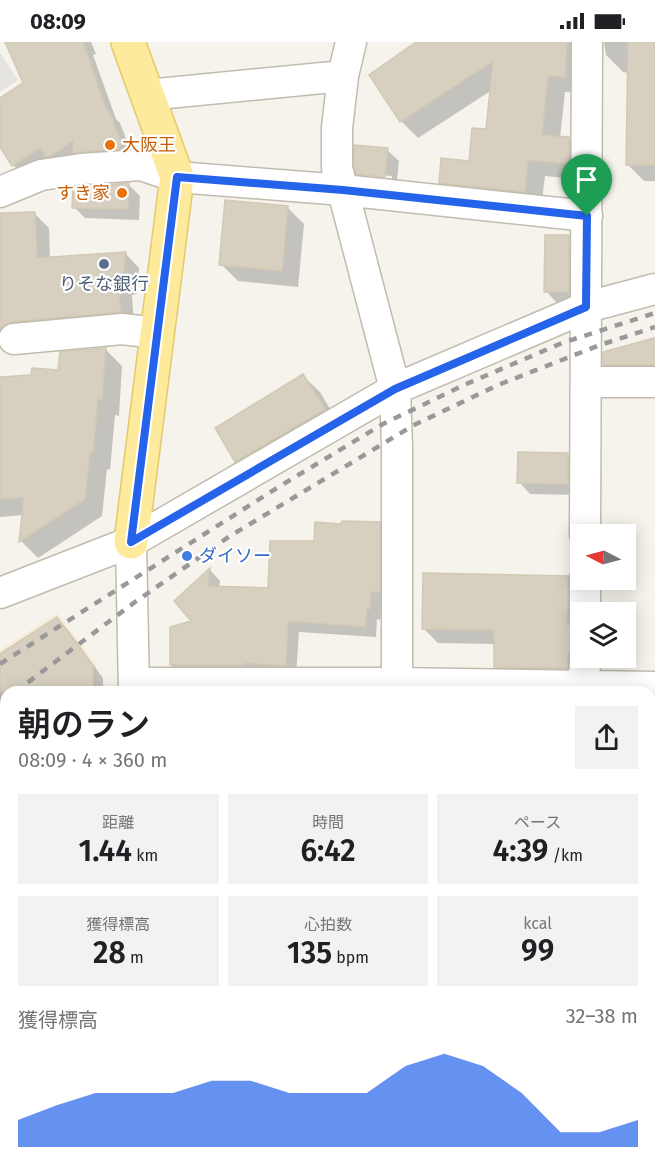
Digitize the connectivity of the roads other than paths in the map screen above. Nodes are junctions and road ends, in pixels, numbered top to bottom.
1 (128, 42) edge
2 (351, 42) edge
3 (587, 42) edge
4 (343, 76) junction
5 (147, 95) junction
6 (177, 177) junction
7 (343, 190) junction
8 (0, 192) edge
9 (587, 216) junction
10 (655, 289) edge
11 (586, 307) junction
12 (157, 333) junction
13 (14, 339) dead end
14 (586, 382) junction
15 (655, 382) edge
16 (395, 389) junction
17 (585, 524) edge
18 (131, 542) junction
19 (0, 593) edge
20 (585, 668) edge
21 (134, 686) edge
22 (397, 686) edge
23 (584, 686) edge

1 - 5 main road
2 - 4 street
3 - 9 street
4 - 5 street
4 - 7 street
5 - 6 main road
6 - 7 street
6 - 8 street
6 - 12 main road
7 - 9 street
7 - 16 street
9 - 11 street
10 - 11 street
11 - 14 street
11 - 16 street
12 - 13 street
12 - 18 main road
14 - 15 street
14 - 17 street
16 - 18 street
16 - 22 street
18 - 19 street
18 - 21 street
20 - 23 street

